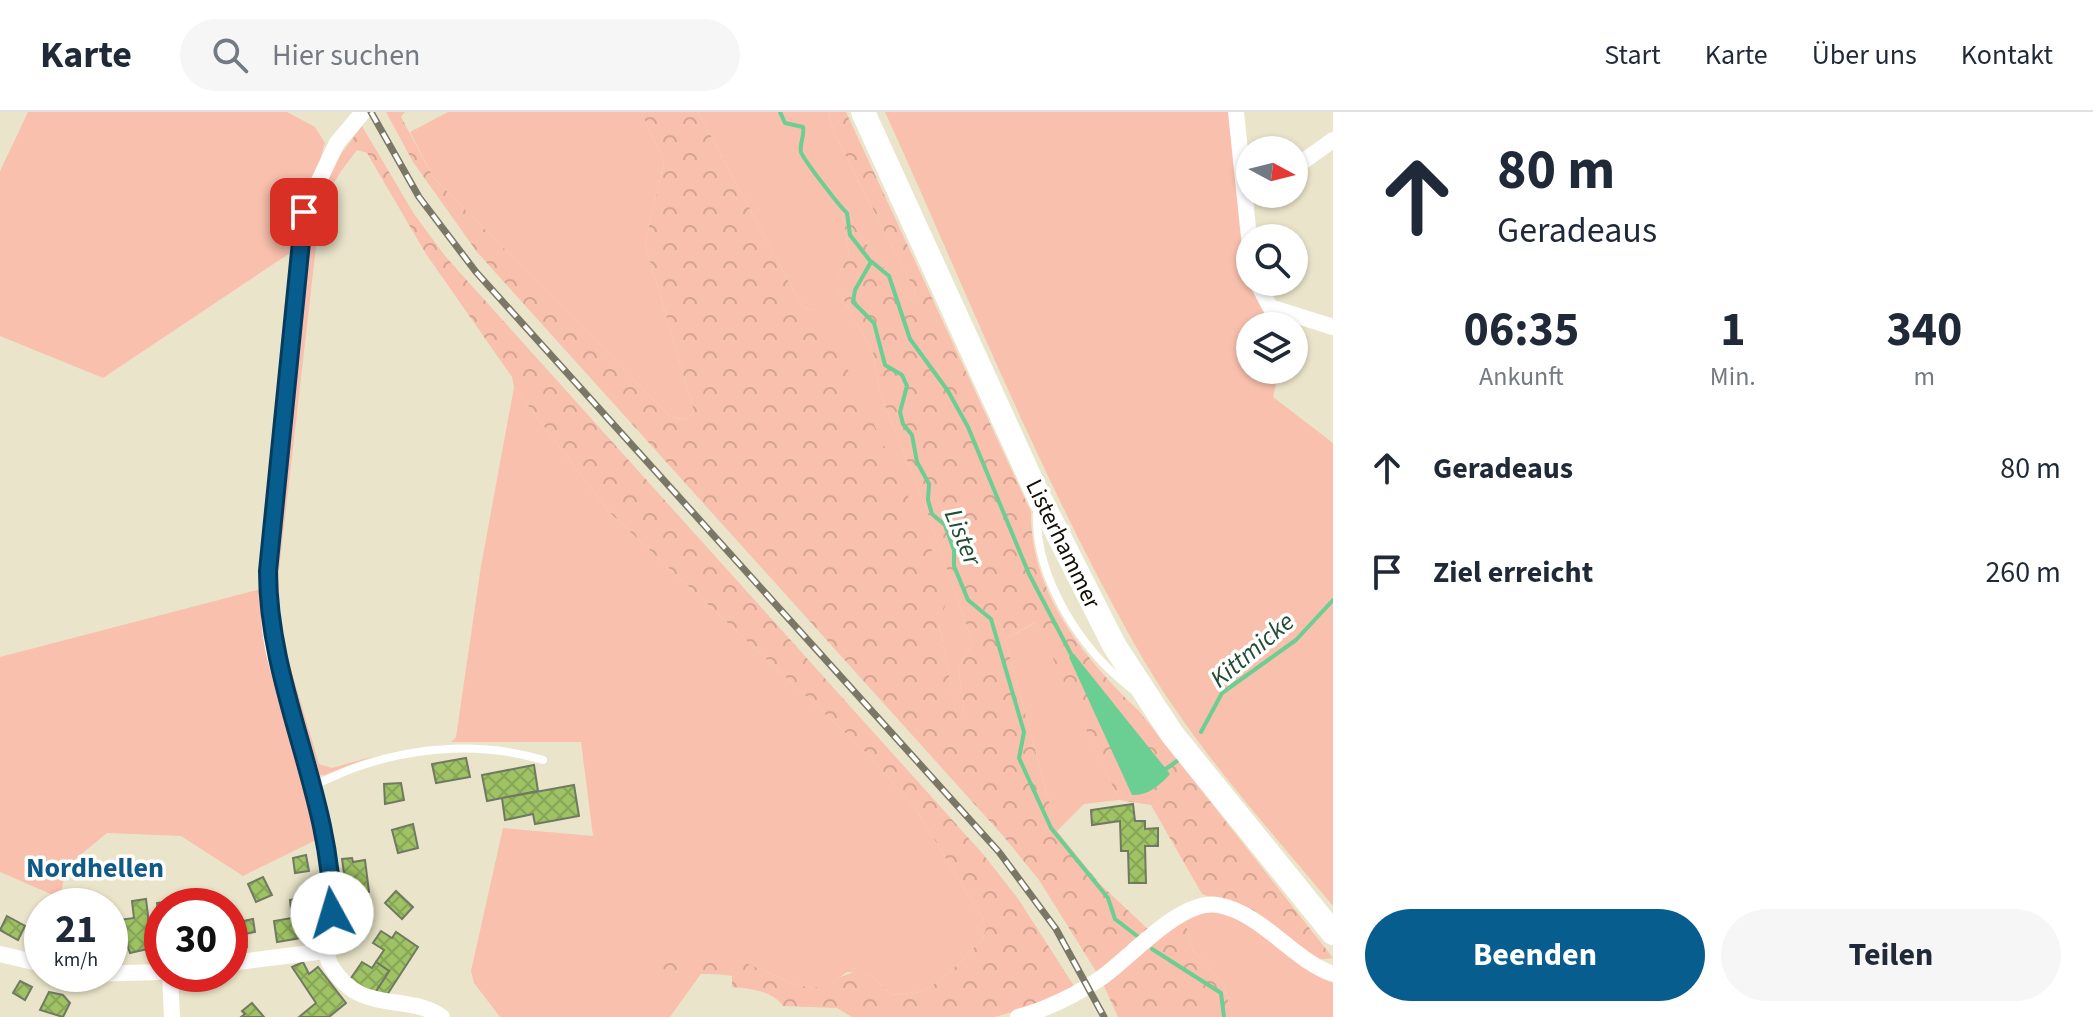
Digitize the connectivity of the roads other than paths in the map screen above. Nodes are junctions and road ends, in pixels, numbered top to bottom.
1 (863, 112) edge
2 (1236, 112) edge
3 (359, 116) edge
4 (1240, 136) edge
5 (1333, 140) edge
6 (1308, 158) edge
7 (1264, 296) edge
8 (1333, 327) edge
9 (543, 760) dead end
10 (314, 785) junction
11 (1333, 933) edge
12 (326, 951) junction
13 (0, 954) edge
14 (24, 960) edge
15 (248, 961) edge
16 (1333, 974) edge
17 (171, 992) edge
18 (172, 1017) edge
19 (442, 1017) edge
20 (1018, 1017) edge

1 - 11 main road, Listerhammer
2 - 4 street
3 - 10 street
5 - 6 street
7 - 8 street
9 - 10 lane
10 - 12 street
12 - 15 street
12 - 19 street
13 - 14 street
16 - 20 street
17 - 18 street

